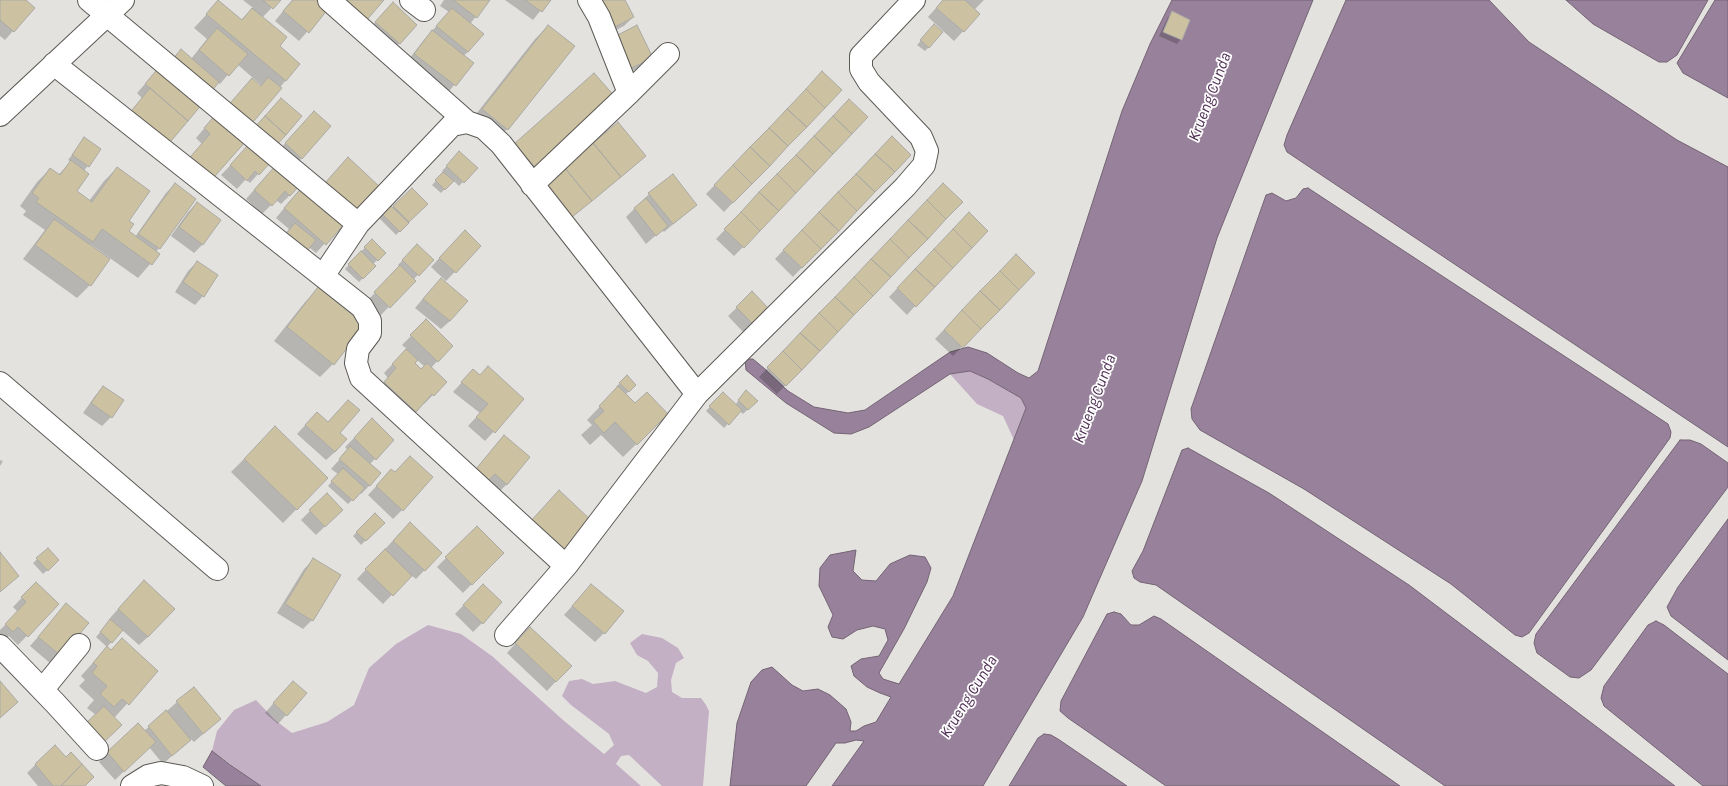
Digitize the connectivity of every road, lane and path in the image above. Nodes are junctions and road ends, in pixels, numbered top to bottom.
1 (89, 0) edge
2 (123, 0) edge
3 (329, 0) edge
4 (589, 0) edge
5 (914, 0) edge
6 (107, 14) junction
7 (668, 54) dead end
8 (54, 64) junction
9 (629, 93) junction
10 (0, 115) edge
11 (467, 122) junction
12 (532, 185) junction
13 (358, 224) junction
14 (322, 276) junction
15 (0, 383) edge
16 (697, 394) junction
17 (566, 566) junction
18 (217, 569) dead end
19 (506, 634) dead end
20 (79, 645) dead end
21 (2, 653) edge
22 (43, 689) junction
23 (97, 749) dead end
24 (132, 786) edge
25 (202, 786) edge

1 - 6 main road
2 - 6 main road
3 - 11 main road
4 - 9 main road
5 - 16 main road
6 - 8 main road
6 - 13 main road
7 - 9 main road
8 - 10 main road
8 - 14 main road
9 - 12 main road
11 - 12 main road
11 - 13 main road
12 - 16 main road
13 - 14 main road
14 - 17 main road
15 - 18 main road
16 - 17 main road
17 - 19 main road
20 - 22 main road
21 - 22 main road
22 - 23 main road
24 - 25 main road

